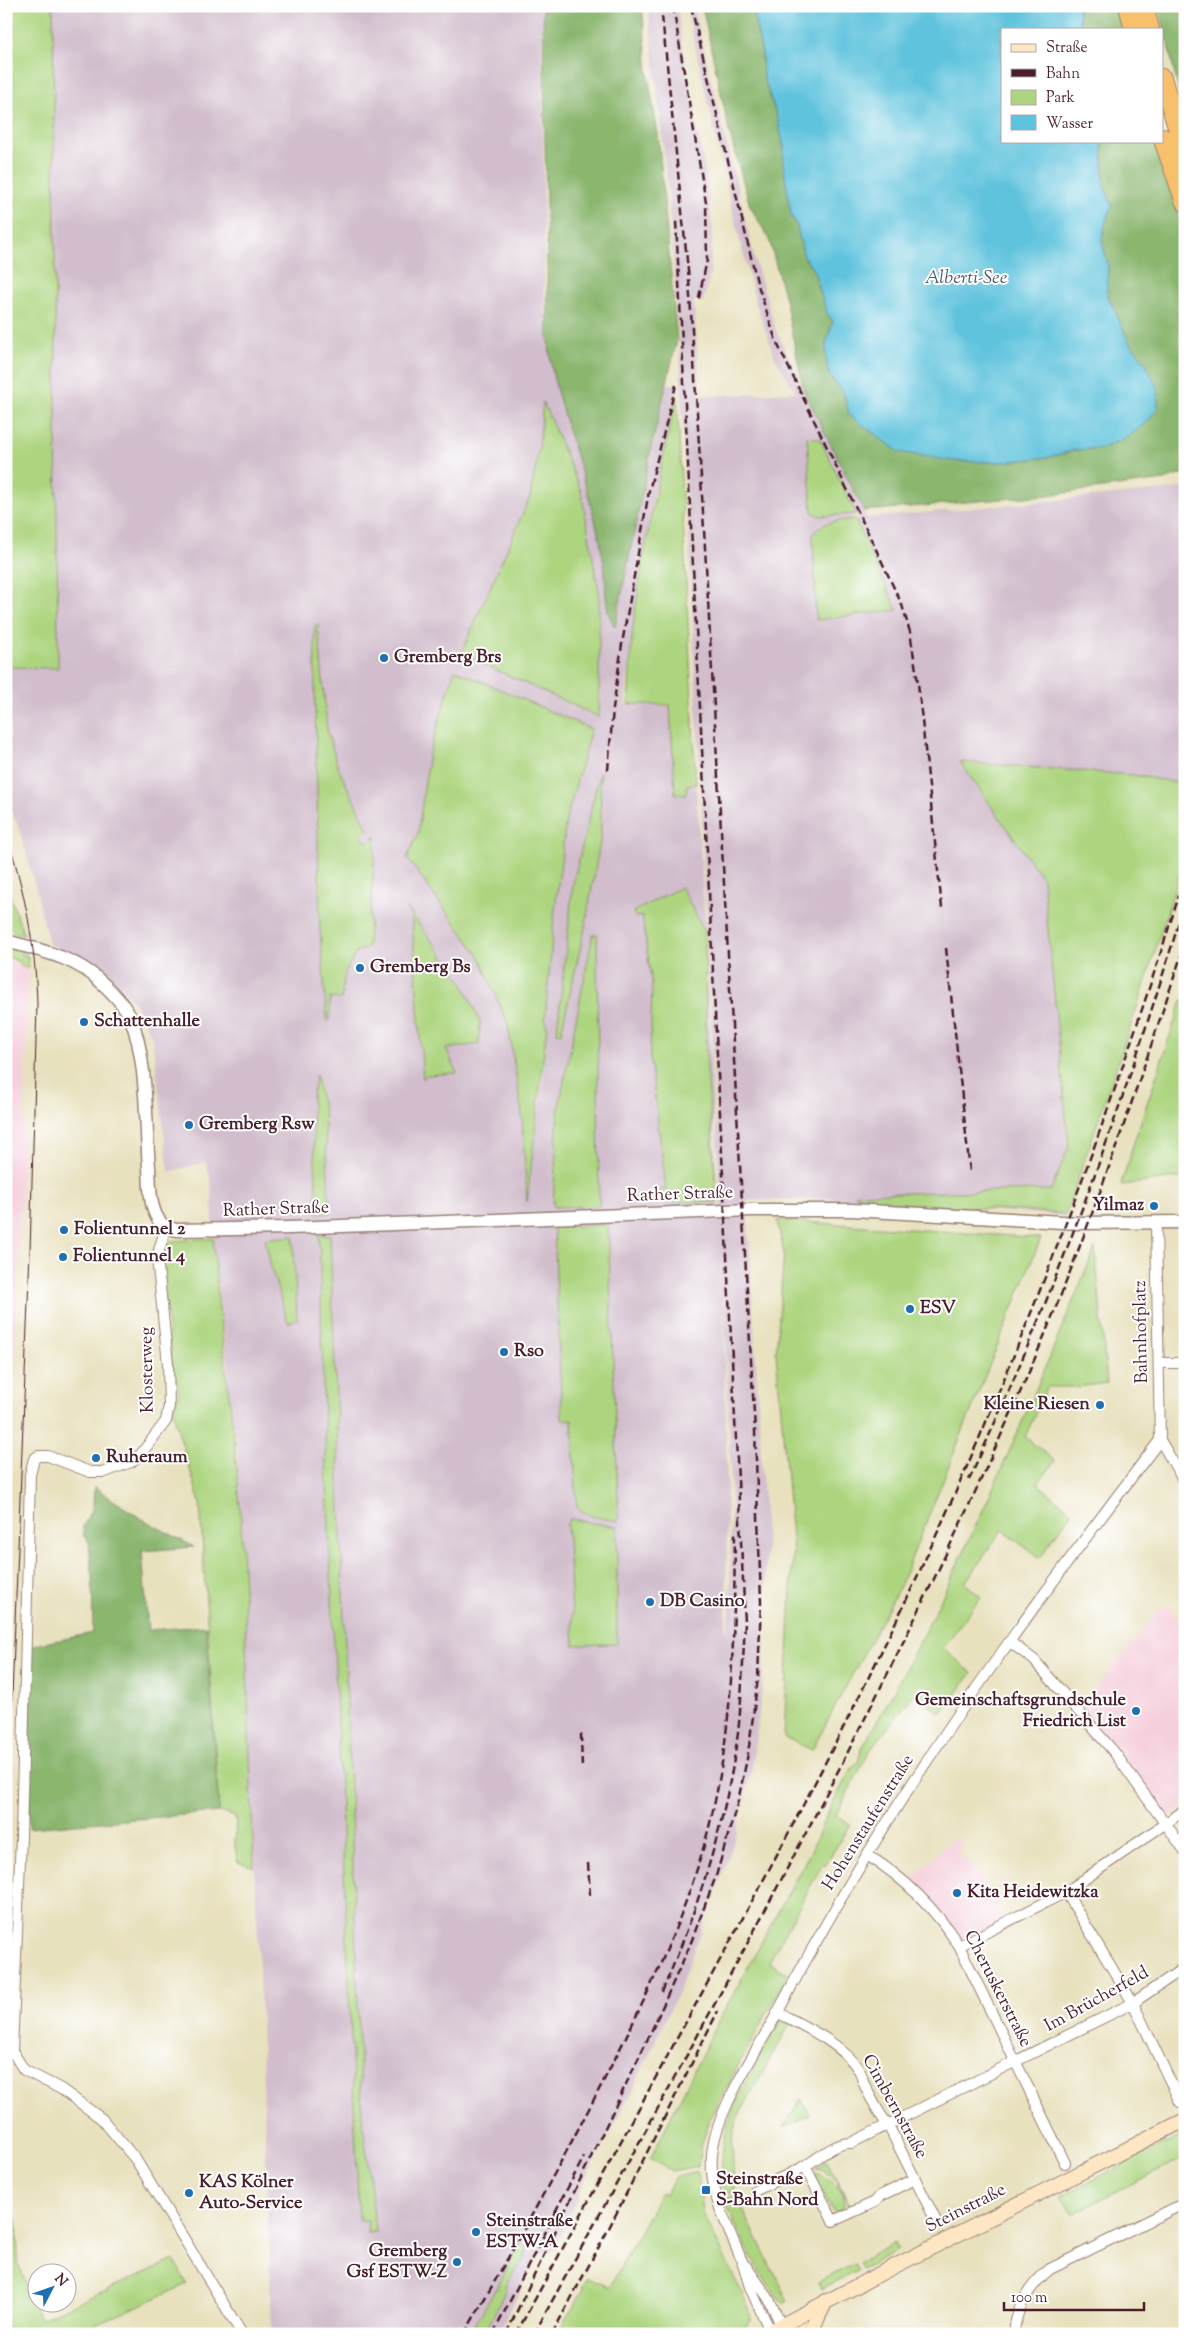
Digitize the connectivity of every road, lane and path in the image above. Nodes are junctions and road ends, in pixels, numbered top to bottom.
1 (1128, 6) edge
2 (1144, 6) edge
3 (1134, 28) edge
4 (1150, 28) edge
5 (1164, 85) edge
6 (1164, 142) edge
7 (1185, 153) edge
8 (1185, 202) edge
9 (6, 941) edge
10 (1185, 1222) edge
11 (1156, 1224) junction
12 (171, 1229) junction
13 (1159, 1363) junction
14 (1185, 1363) edge
15 (1160, 1440) junction
16 (1185, 1483) edge
17 (1010, 1642) junction
18 (1185, 1810) edge
19 (1165, 1824) junction
20 (1185, 1851) edge
21 (867, 1855) junction
22 (1066, 1892) junction
23 (959, 1946) junction
24 (1185, 1967) edge
25 (1133, 2003) junction
26 (777, 2012) junction
27 (1015, 2061) junction
28 (1180, 2102) dead end
29 (1185, 2120) edge
30 (888, 2124) junction
31 (1065, 2163) dead end
32 (805, 2166) junction
33 (915, 2179) junction
34 (755, 2190) dead end
35 (1185, 2203) edge
36 (936, 2221) dead end
37 (826, 2301) junction
38 (775, 2331) edge
39 (242, 2334) edge
40 (810, 2334) edge
41 (1014, 2334) edge

1 - 3 highway
2 - 4 highway
5 - 7 highway
6 - 8 highway
9 - 12 street
10 - 11 street, Rather Straße
11 - 12 street, Rather Straße
11 - 13 street, Bahnhofplatz
12 - 39 street, Klosterweg
13 - 14 street
13 - 15 street, Bahnhofplatz
15 - 16 street
15 - 17 street, Hohenstaufenstraße
17 - 19 street
17 - 21 street, Hohenstaufenstraße
18 - 19 street
19 - 20 street
19 - 22 street
21 - 23 street, Cheruskerstraße
21 - 26 street, Hohenstaufenstraße
22 - 23 street
22 - 25 street
23 - 27 street, Cheruskerstraße
24 - 25 street, Im Brücherfeld
25 - 27 street, Im Brücherfeld
25 - 28 street
26 - 30 street, Cimbernstraße
26 - 38 street, Hohenstaufenstraße
27 - 30 street, Im Brücherfeld
27 - 31 street, Cheruskerstraße
29 - 37 main road, Steinstraße
30 - 32 street, Im Brücherfeld
30 - 33 street, Cimbernstraße
32 - 33 street
32 - 34 street, Im Brücherfeld
33 - 36 street, Cimbernstraße
35 - 41 street
37 - 38 main road, Steinstraße
37 - 40 main road

